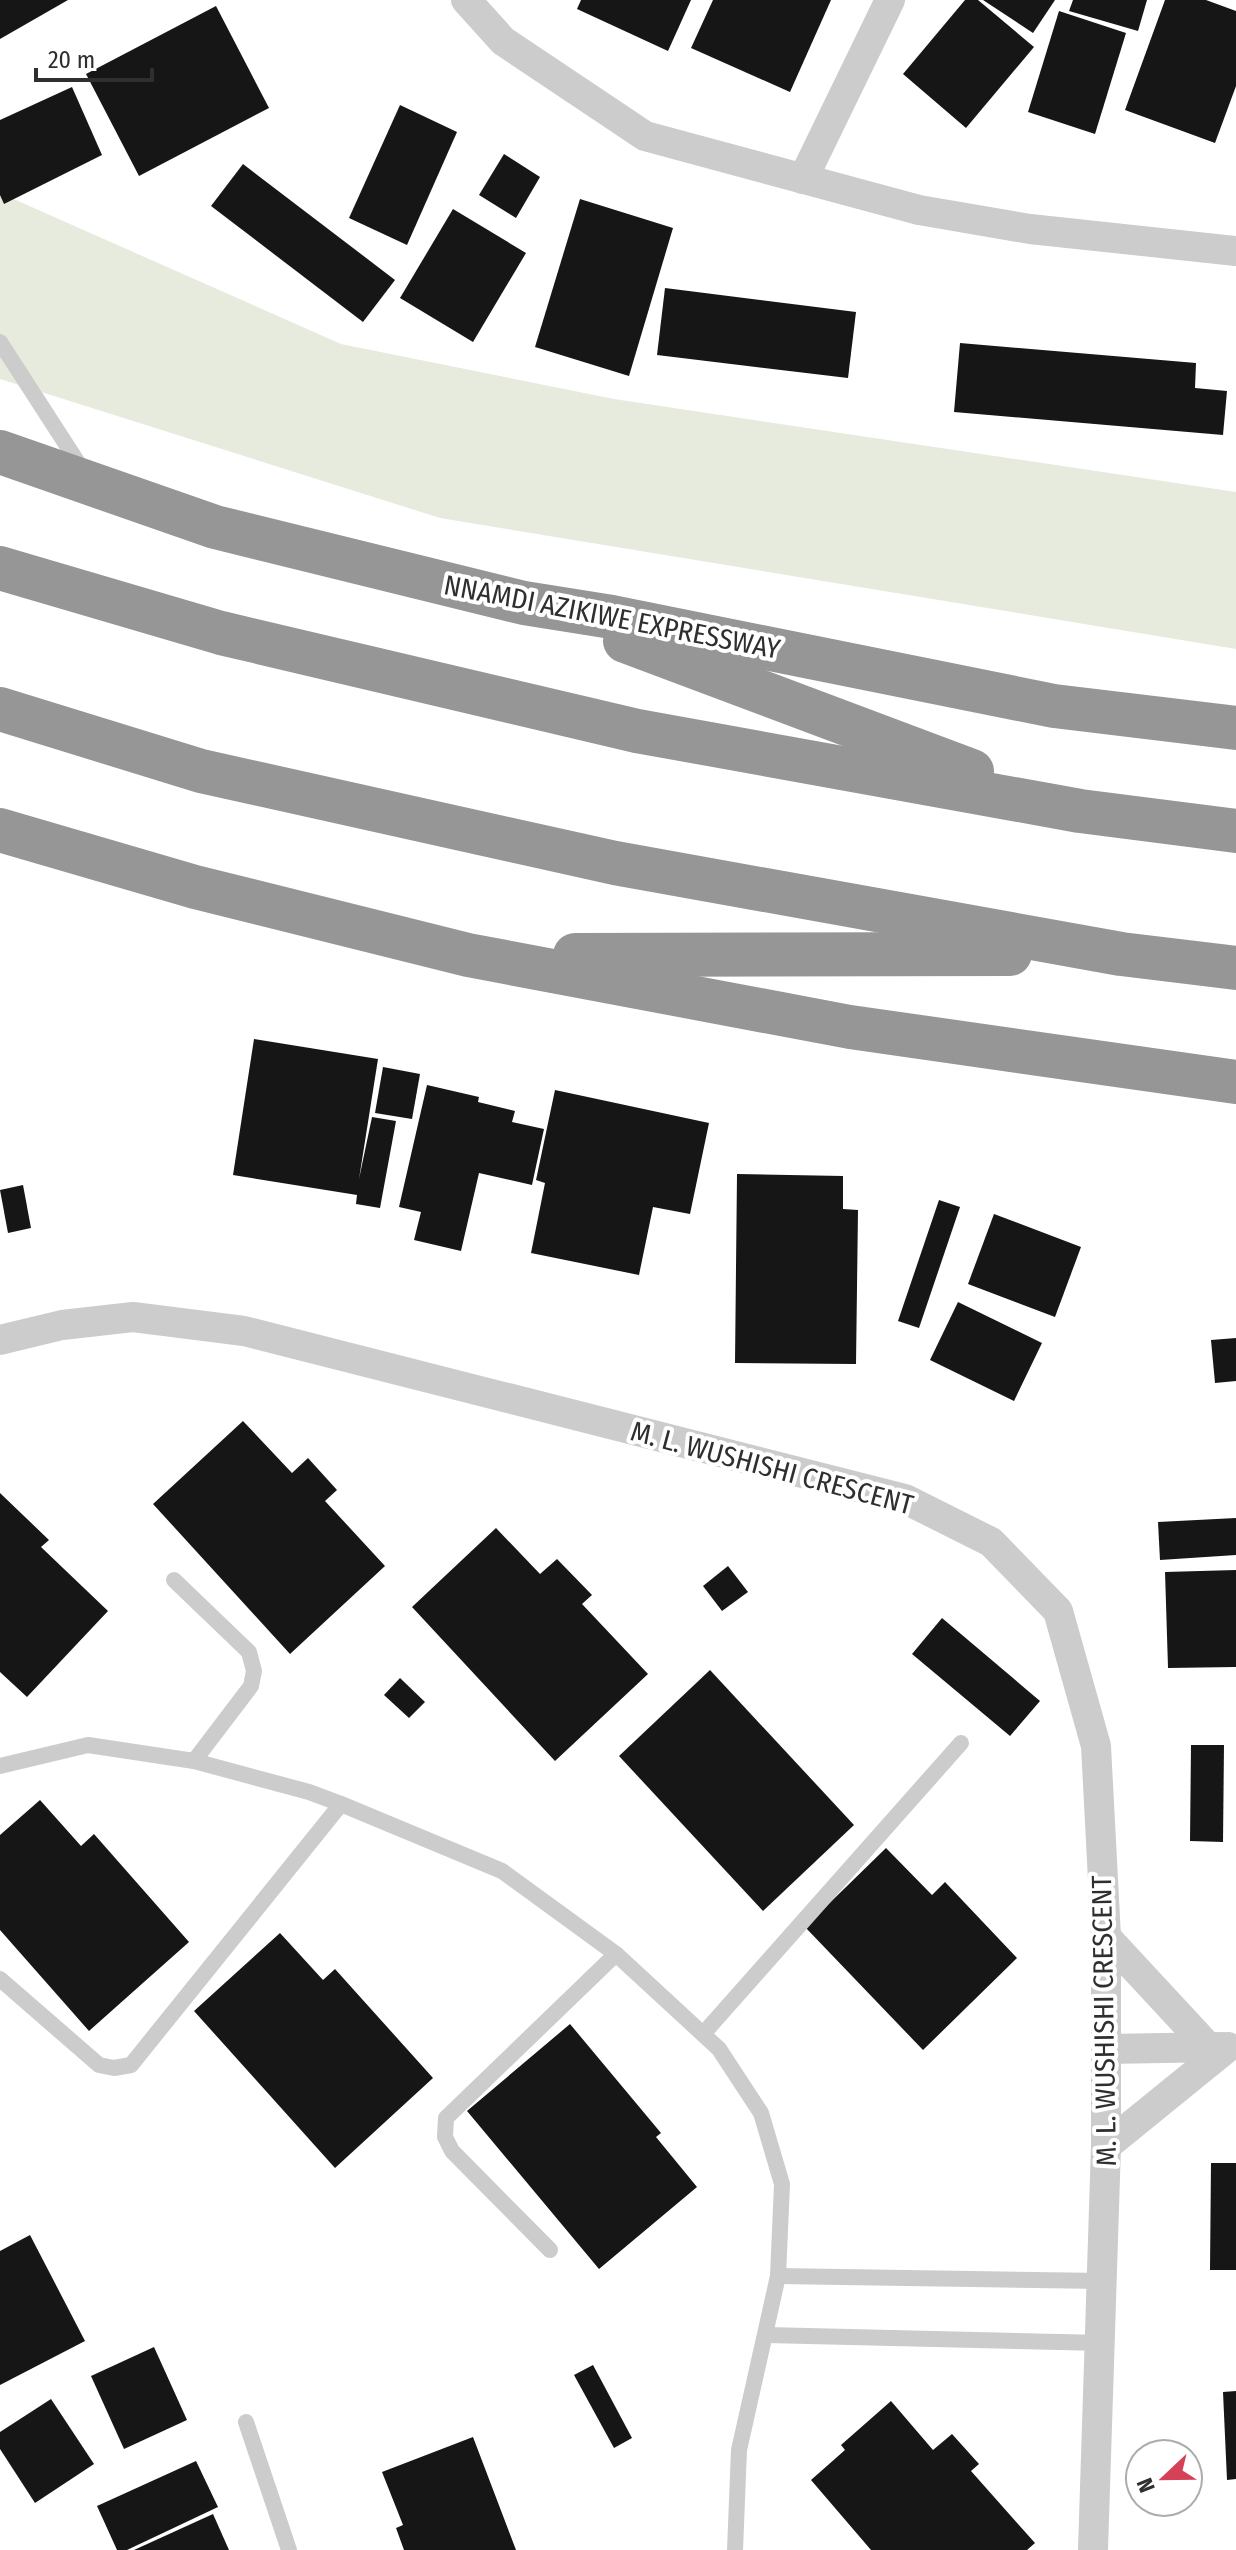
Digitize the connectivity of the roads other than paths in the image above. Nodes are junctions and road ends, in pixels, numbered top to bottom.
1 (466, 0) edge
2 (890, 0) edge
3 (803, 179) junction
4 (1236, 251) edge
5 (0, 342) edge
6 (0, 452) edge
7 (89, 480) junction
8 (0, 568) edge
9 (524, 603) junction
10 (0, 709) edge
11 (1236, 728) edge
12 (1080, 811) junction
13 (0, 830) edge
14 (1236, 831) edge
15 (1121, 954) junction
16 (468, 955) junction
17 (1236, 968) edge
18 (1236, 1082) edge
19 (0, 1340) edge
20 (174, 1580) dead end
21 (961, 1743) dead end
22 (194, 1761) junction
23 (0, 1766) edge
24 (341, 1804) junction
25 (1106, 1937) junction
26 (616, 1954) junction
27 (0, 1979) edge
28 (703, 2034) junction
29 (1224, 2047) edge
30 (1106, 2049) junction
31 (1106, 2146) junction
32 (550, 2250) dead end
33 (778, 2276) junction
34 (1104, 2281) junction
35 (766, 2335) junction
36 (1102, 2343) junction
37 (246, 2422) dead end
38 (289, 2550) edge
39 (735, 2550) edge
40 (1093, 2550) edge

1 - 3 street
2 - 3 street
3 - 4 street
5 - 7 lane
6 - 7 highway, NNAMDI AZIKIWE EXPRESSWAY
7 - 9 highway, NNAMDI AZIKIWE EXPRESSWAY
8 - 12 highway
9 - 11 highway, NNAMDI AZIKIWE EXPRESSWAY
9 - 12 highway
10 - 15 highway
12 - 14 highway
13 - 16 highway
15 - 16 highway
15 - 17 highway
16 - 18 highway
19 - 25 street, M. L. WUSHISHI CRESCENT
20 - 22 lane
21 - 28 lane
22 - 23 lane
22 - 24 lane
24 - 26 lane
24 - 27 lane
25 - 29 street
25 - 30 street, M. L. WUSHISHI CRESCENT
26 - 28 lane
26 - 32 lane
28 - 33 lane
29 - 30 street
29 - 31 street
30 - 31 street, M. L. WUSHISHI CRESCENT
31 - 34 street, M. L. WUSHISHI CRESCENT
33 - 34 lane
33 - 35 lane
34 - 36 street, M. L. WUSHISHI CRESCENT
35 - 36 lane
35 - 39 lane
36 - 40 street, M. L. WUSHISHI CRESCENT
37 - 38 lane

